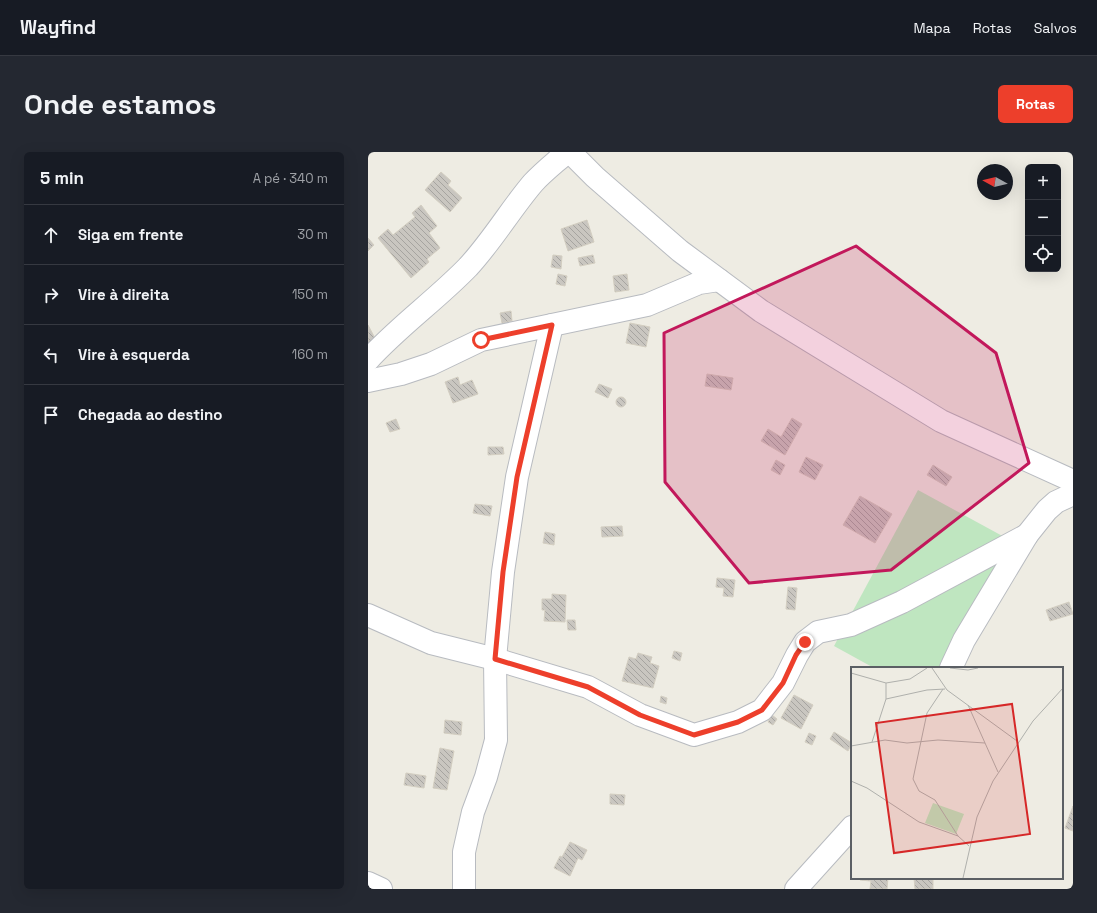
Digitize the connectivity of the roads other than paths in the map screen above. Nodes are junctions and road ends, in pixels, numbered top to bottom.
1 (568, 152) edge
2 (719, 280) junction
3 (552, 325) junction
4 (368, 360) edge
5 (368, 382) edge
6 (1043, 468) junction
7 (1073, 481) edge
8 (1073, 494) edge
9 (1047, 510) junction
10 (1027, 535) junction
11 (368, 615) edge
12 (495, 659) junction
13 (951, 667) edge
14 (851, 829) edge
15 (368, 883) edge
16 (381, 889) edge
17 (464, 889) edge
18 (796, 889) edge

1 - 2 street
1 - 4 street
2 - 3 street
2 - 6 street
3 - 5 street
3 - 12 street
6 - 7 street
6 - 9 street
8 - 9 street
9 - 10 street
10 - 12 street
10 - 13 street
11 - 12 street
12 - 17 street
14 - 18 street
15 - 16 street

